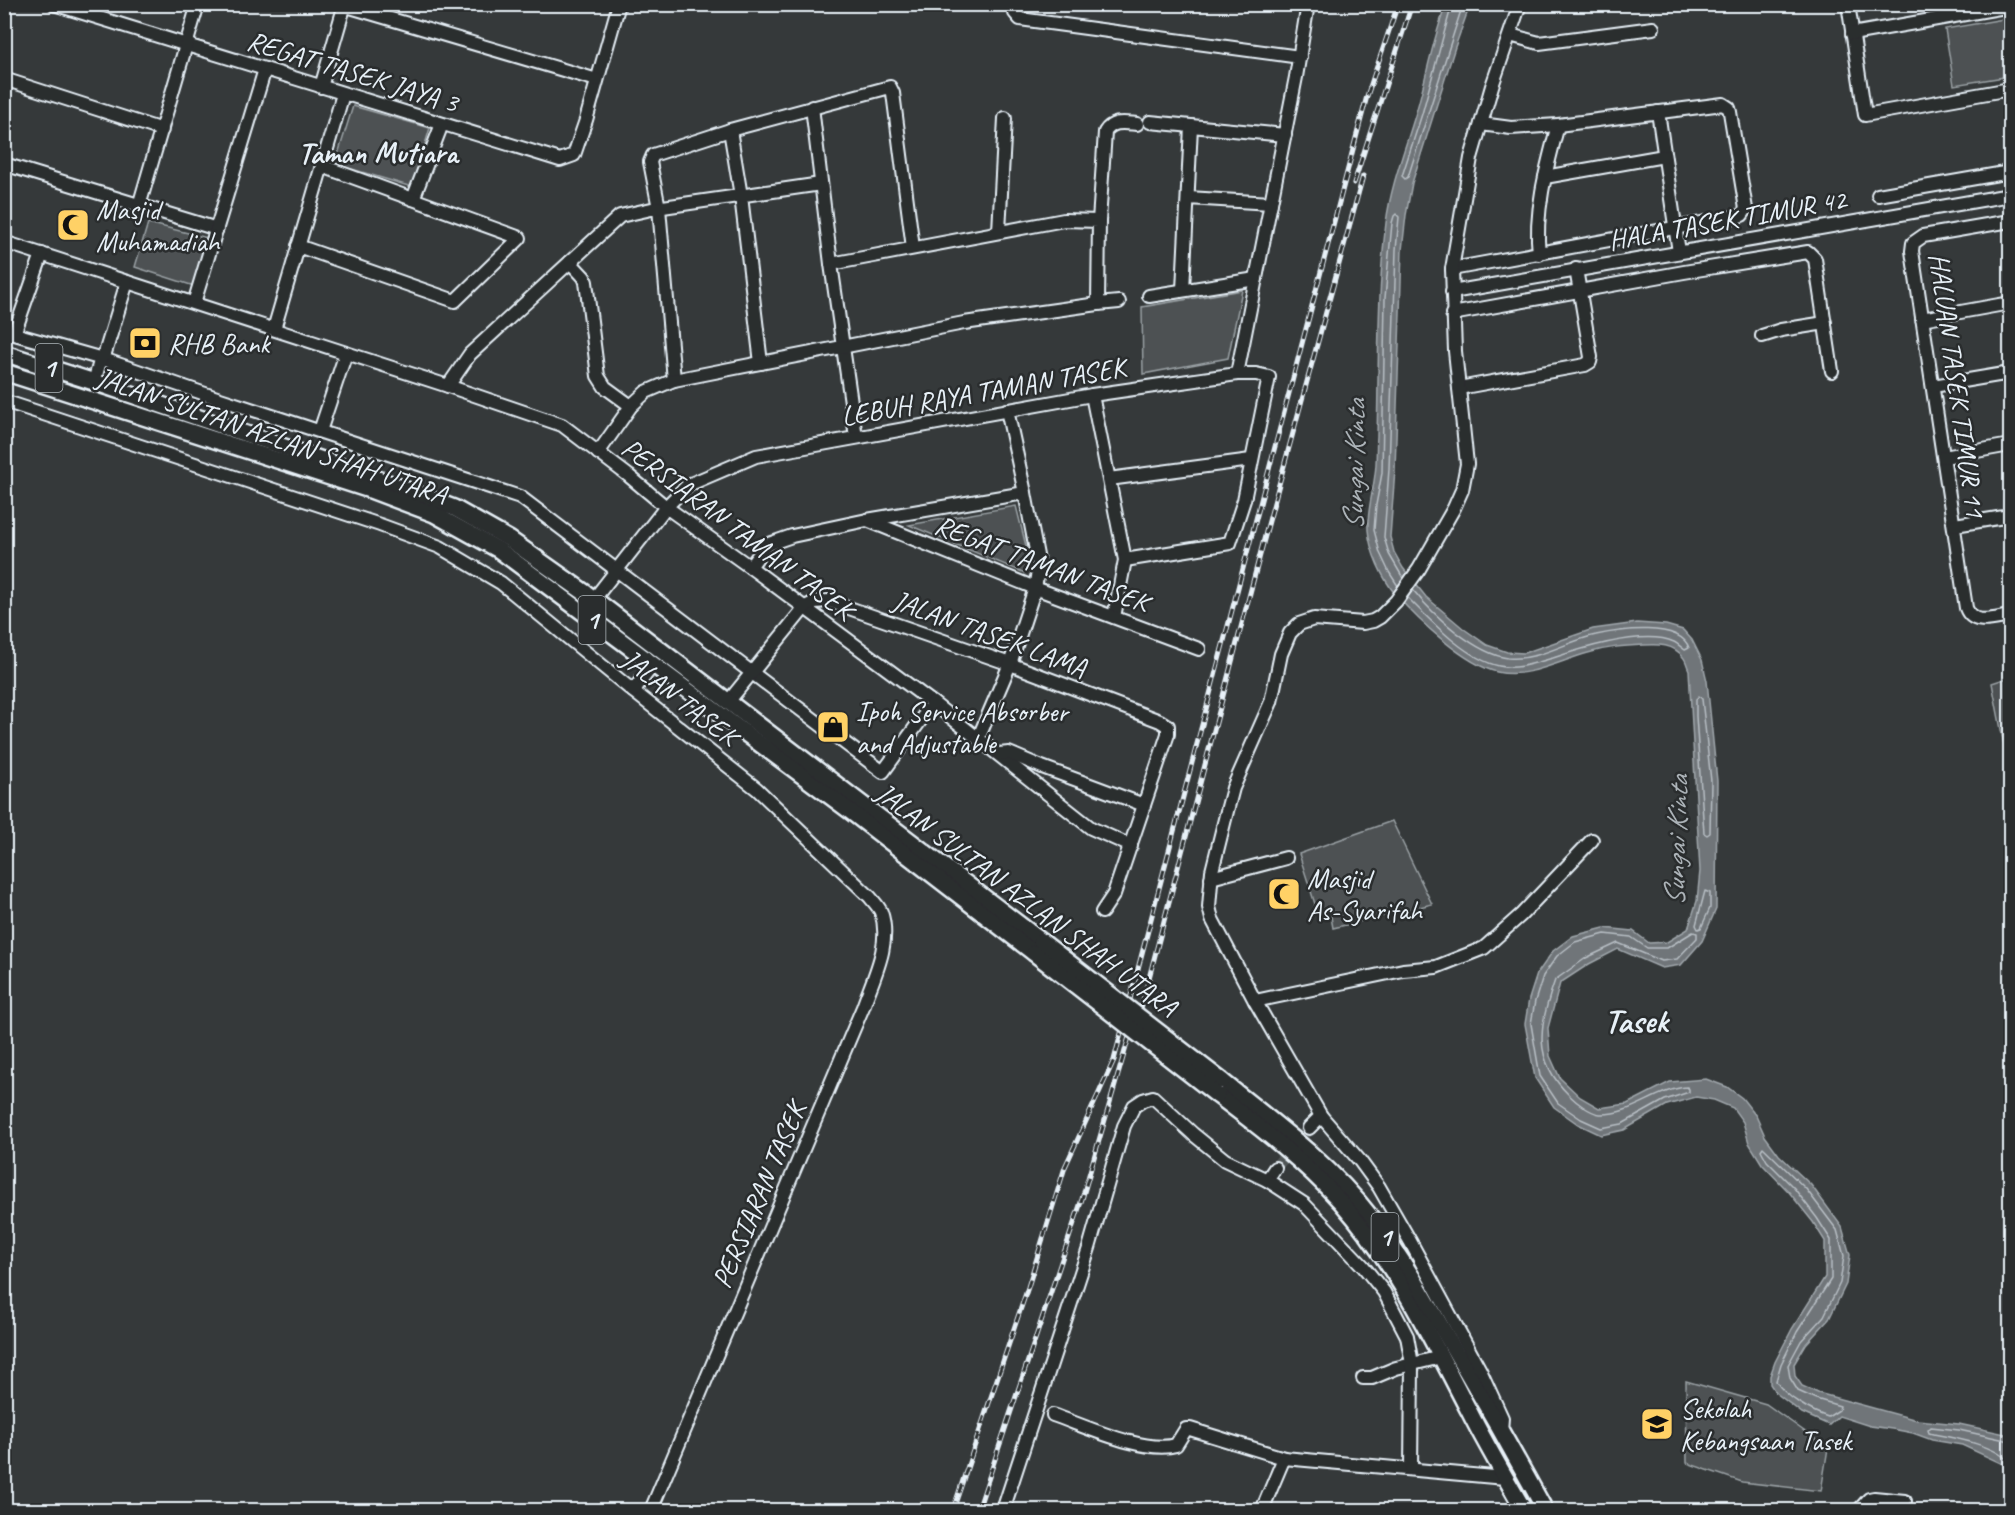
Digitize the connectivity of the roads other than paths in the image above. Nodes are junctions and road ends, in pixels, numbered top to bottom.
1 (54, 4) edge
2 (198, 4) edge
3 (619, 4) edge
4 (1014, 4) edge
5 (1308, 4) edge
6 (1520, 4) edge
7 (1848, 4) edge
8 (343, 5) edge
9 (2005, 6) dead end
10 (1653, 28) dead end
11 (1852, 33) junction
12 (1510, 35) junction
13 (186, 45) junction
14 (1300, 57) junction
15 (265, 69) junction
16 (4, 79) edge
17 (597, 80) junction
18 (321, 87) junction
19 (2010, 89) edge
20 (343, 94) junction
21 (812, 107) junction
22 (1658, 112) junction
23 (1005, 118) dead end
24 (1150, 122) dead end
25 (442, 124) junction
26 (1137, 124) dead end
27 (1481, 124) junction
28 (1558, 125) junction
29 (1191, 126) junction
30 (162, 130) junction
31 (730, 130) junction
32 (1285, 135) junction
33 (1664, 156) junction
34 (4, 164) edge
35 (322, 166) junction
36 (2010, 172) edge
37 (1545, 177) junction
38 (821, 184) junction
39 (1878, 195) dead end
40 (2010, 195) edge
41 (741, 196) junction
42 (1188, 198) junction
43 (413, 199) junction
44 (1271, 203) junction
45 (139, 206) junction
46 (659, 208) junction
47 (1099, 221) junction
48 (2010, 221) edge
49 (1675, 228) junction
50 (217, 229) junction
51 (999, 231) junction
52 (4, 242) edge
53 (298, 246) junction
54 (913, 248) junction
55 (1679, 252) junction
56 (42, 254) junction
57 (1539, 254) junction
58 (570, 262) junction
59 (831, 264) junction
60 (1452, 269) junction
61 (1576, 270) junction
62 (1256, 279) junction
63 (127, 282) junction
64 (1183, 290) junction
65 (1579, 291) junction
66 (1452, 292) junction
67 (1149, 296) dead end
68 (1119, 302) dead end
69 (194, 303) junction
70 (2010, 303) edge
71 (1098, 304) junction
72 (1452, 314) junction
73 (1922, 319) junction
74 (1825, 323) junction
75 (274, 329) junction
76 (9, 333) edge
77 (1762, 336) dead end
78 (843, 348) junction
79 (4, 353) edge
80 (346, 353) junction
81 (104, 357) junction
82 (761, 363) junction
83 (1832, 371) dead end
84 (4, 372) edge
85 (2010, 373) edge
86 (1238, 374) junction
87 (674, 380) junction
88 (97, 385) junction
89 (448, 386) junction
90 (1933, 386) junction
91 (1459, 388) junction
92 (66, 392) junction
93 (1092, 395) junction
94 (4, 401) edge
95 (631, 406) junction
96 (1007, 410) junction
97 (136, 415) junction
98 (320, 431) junction
99 (856, 437) junction
100 (2010, 445) edge
101 (598, 453) junction
102 (1944, 457) junction
103 (1251, 460) junction
104 (1109, 479) junction
105 (1026, 493) junction
106 (666, 507) junction
107 (2010, 516) edge
108 (867, 520) junction
109 (1955, 525) junction
110 (1125, 560) junction
111 (750, 567) junction
112 (618, 569) junction
113 (1035, 588) junction
114 (594, 599) junction
115 (805, 607) junction
116 (2010, 616) edge
117 (1114, 617) junction
118 (1199, 649) dead end
119 (1010, 664) junction
120 (653, 665) junction
121 (752, 672) junction
122 (633, 691) junction
123 (728, 702) junction
124 (933, 703) junction
125 (978, 739) junction
126 (999, 754) junction
127 (1042, 767) junction
128 (1030, 778) junction
129 (1144, 806) junction
130 (1592, 840) dead end
131 (1131, 846) junction
132 (1286, 858) dead end
133 (1211, 878) junction
134 (870, 897) joint
135 (1102, 912) dead end
136 (1037, 947) junction
137 (1255, 1001) junction
138 (1220, 1088) junction
139 (1321, 1116) junction
140 (1309, 1128) tunnel mouth
141 (1275, 1168) tunnel mouth
142 (1267, 1179) junction
143 (1441, 1357) junction
144 (1412, 1364) junction
145 (1464, 1366) junction
146 (1483, 1376) junction
147 (1363, 1378) dead end
148 (1053, 1415) dead end
149 (1501, 1431) junction
150 (1284, 1458) junction
151 (1411, 1469) junction
152 (1505, 1478) junction
153 (1905, 1501) dead end
154 (651, 1510) edge
155 (1003, 1510) edge
156 (1262, 1510) edge
157 (1524, 1510) edge
158 (1545, 1510) edge
159 (1859, 1510) edge

1 - 13 street, REGAT TASEK JAYA 3
2 - 13 street
3 - 17 street
4 - 14 street
5 - 14 street
6 - 12 street
7 - 11 street
8 - 17 street
8 - 18 street
9 - 11 street
10 - 12 street
11 - 19 street
12 - 27 street
13 - 15 street, REGAT TASEK JAYA 3
13 - 30 street
14 - 32 street
15 - 18 street, REGAT TASEK JAYA 3
15 - 50 street
16 - 30 street
17 - 25 street, REGAT TASEK JAYA 3
18 - 20 street, REGAT TASEK JAYA 3
20 - 25 street, REGAT TASEK JAYA 3
20 - 35 street
21 - 31 street
21 - 38 street
21 - 54 street
22 - 28 street
22 - 33 street
22 - 49 street
23 - 51 street
24 - 29 street
25 - 43 street
26 - 47 street
27 - 28 street
27 - 60 street
28 - 37 street
29 - 32 street
29 - 42 street
30 - 45 street
31 - 41 street
31 - 46 street
32 - 44 street
33 - 37 street
33 - 49 street
34 - 45 street
35 - 43 street
35 - 53 street
36 - 39 street
37 - 57 street
38 - 41 street
38 - 59 street
40 - 55 street, HALA TASEK TIMUR 42
41 - 46 street
41 - 82 street
42 - 44 street
42 - 64 street
43 - 53 street
44 - 62 street
45 - 50 street
46 - 58 street
46 - 87 street
47 - 51 street
47 - 71 street
48 - 73 street, HALUAN TASEK TIMUR 11
49 - 55 street
49 - 57 street
50 - 69 street
51 - 54 street
52 - 56 street, PERSIARAN TAMAN TASEK
53 - 75 street
54 - 59 street
55 - 61 street, HALA TASEK TIMUR 42
56 - 63 street, PERSIARAN TAMAN TASEK
56 - 76 street
57 - 60 street
58 - 89 street
58 - 95 street
59 - 78 street
60 - 66 street
61 - 65 street
61 - 66 street, HALA TASEK TIMUR 42
62 - 64 street
62 - 86 street
63 - 69 street, PERSIARAN TAMAN TASEK
63 - 81 street
64 - 67 street
65 - 72 street
65 - 74 street
65 - 91 street
66 - 72 street
68 - 71 street
69 - 75 street, PERSIARAN TAMAN TASEK
70 - 73 street
71 - 78 street
72 - 91 street
73 - 90 street, HALUAN TASEK TIMUR 11
74 - 77 street
74 - 83 street
75 - 80 street, PERSIARAN TAMAN TASEK
76 - 81 street
78 - 82 street
78 - 99 street
79 - 88 main road, JALAN SULTAN AZLAN SHAH UTARA / 1
80 - 89 street, PERSIARAN TAMAN TASEK
80 - 98 street
81 - 88 street
81 - 98 street
82 - 87 street
84 - 92 main road, JALAN SULTAN AZLAN SHAH UTARA / 1
85 - 90 street
86 - 93 street, LEBUH RAYA TAMAN TASEK
86 - 103 street, LEBUH RAYA TAMAN TASEK
87 - 95 street
88 - 92 main road
88 - 97 main road
88 - 114 main road, JALAN SULTAN AZLAN SHAH UTARA / 1
89 - 101 street, PERSIARAN TAMAN TASEK
90 - 102 street, HALUAN TASEK TIMUR 11
91 - 133 street
92 - 97 main road, JALAN SULTAN AZLAN SHAH UTARA / 1
93 - 96 street, LEBUH RAYA TAMAN TASEK
93 - 104 street
94 - 122 street, JALAN TASEK
95 - 101 street
96 - 99 street, LEBUH RAYA TAMAN TASEK
96 - 105 street
97 - 120 main road, JALAN SULTAN AZLAN SHAH UTARA / 1
98 - 112 street
99 - 106 street, LEBUH RAYA TAMAN TASEK
100 - 102 street
101 - 106 street, PERSIARAN TAMAN TASEK
102 - 109 street, HALUAN TASEK TIMUR 11
103 - 104 street
103 - 110 street, LEBUH RAYA TAMAN TASEK
104 - 110 street
105 - 108 street
105 - 113 street
106 - 111 street, PERSIARAN TAMAN TASEK
106 - 112 street, LEBUH RAYA TAMAN TASEK
107 - 109 street
108 - 111 street
108 - 113 street, REGAT TAMAN TASEK
109 - 116 street, HALUAN TASEK TIMUR 11
110 - 117 street
111 - 115 street, PERSIARAN TAMAN TASEK
112 - 114 street, LEBUH RAYA TAMAN TASEK
112 - 121 street
113 - 117 street, REGAT TAMAN TASEK
113 - 119 street
114 - 123 main road, JALAN SULTAN AZLAN SHAH UTARA / 1
115 - 119 street, JALAN TASEK LAMA
115 - 121 street
115 - 124 street, PERSIARAN TAMAN TASEK
117 - 118 street, REGAT TAMAN TASEK
119 - 125 street
119 - 129 street, JALAN TASEK LAMA
120 - 122 street
120 - 136 main road, JALAN SULTAN AZLAN SHAH UTARA / 1
121 - 123 street
121 - 124 street
122 - 134 street, JALAN TASEK
123 - 136 main road, JALAN SULTAN AZLAN SHAH UTARA / 1
124 - 125 street, PERSIARAN TAMAN TASEK
125 - 126 street, PERSIARAN TAMAN TASEK
126 - 127 street
126 - 128 street, PERSIARAN TAMAN TASEK
127 - 128 street
127 - 129 street
128 - 131 street, PERSIARAN TAMAN TASEK
129 - 131 street
130 - 137 street
131 - 135 street
132 - 133 street
133 - 137 street
134 - 154 street, PERSIARAN TASEK
136 - 138 main road, JALAN SULTAN AZLAN SHAH UTARA / 1, bridge
137 - 139 street
138 - 143 main road, JALAN SULTAN AZLAN SHAH UTARA / 1
138 - 145 main road, JALAN SULTAN AZLAN SHAH UTARA / 1
139 - 140 street
139 - 146 street
141 - 142 street
142 - 144 street
142 - 155 street
143 - 144 street
143 - 152 main road, JALAN SULTAN AZLAN SHAH UTARA / 1
144 - 147 street
144 - 151 street
145 - 146 street
145 - 149 main road, JALAN SULTAN AZLAN SHAH UTARA / 1
146 - 149 street
148 - 150 street
149 - 158 main road, JALAN SULTAN AZLAN SHAH UTARA / 1
150 - 151 street
150 - 156 street
151 - 152 street
152 - 157 main road, JALAN SULTAN AZLAN SHAH UTARA / 1
153 - 159 street

